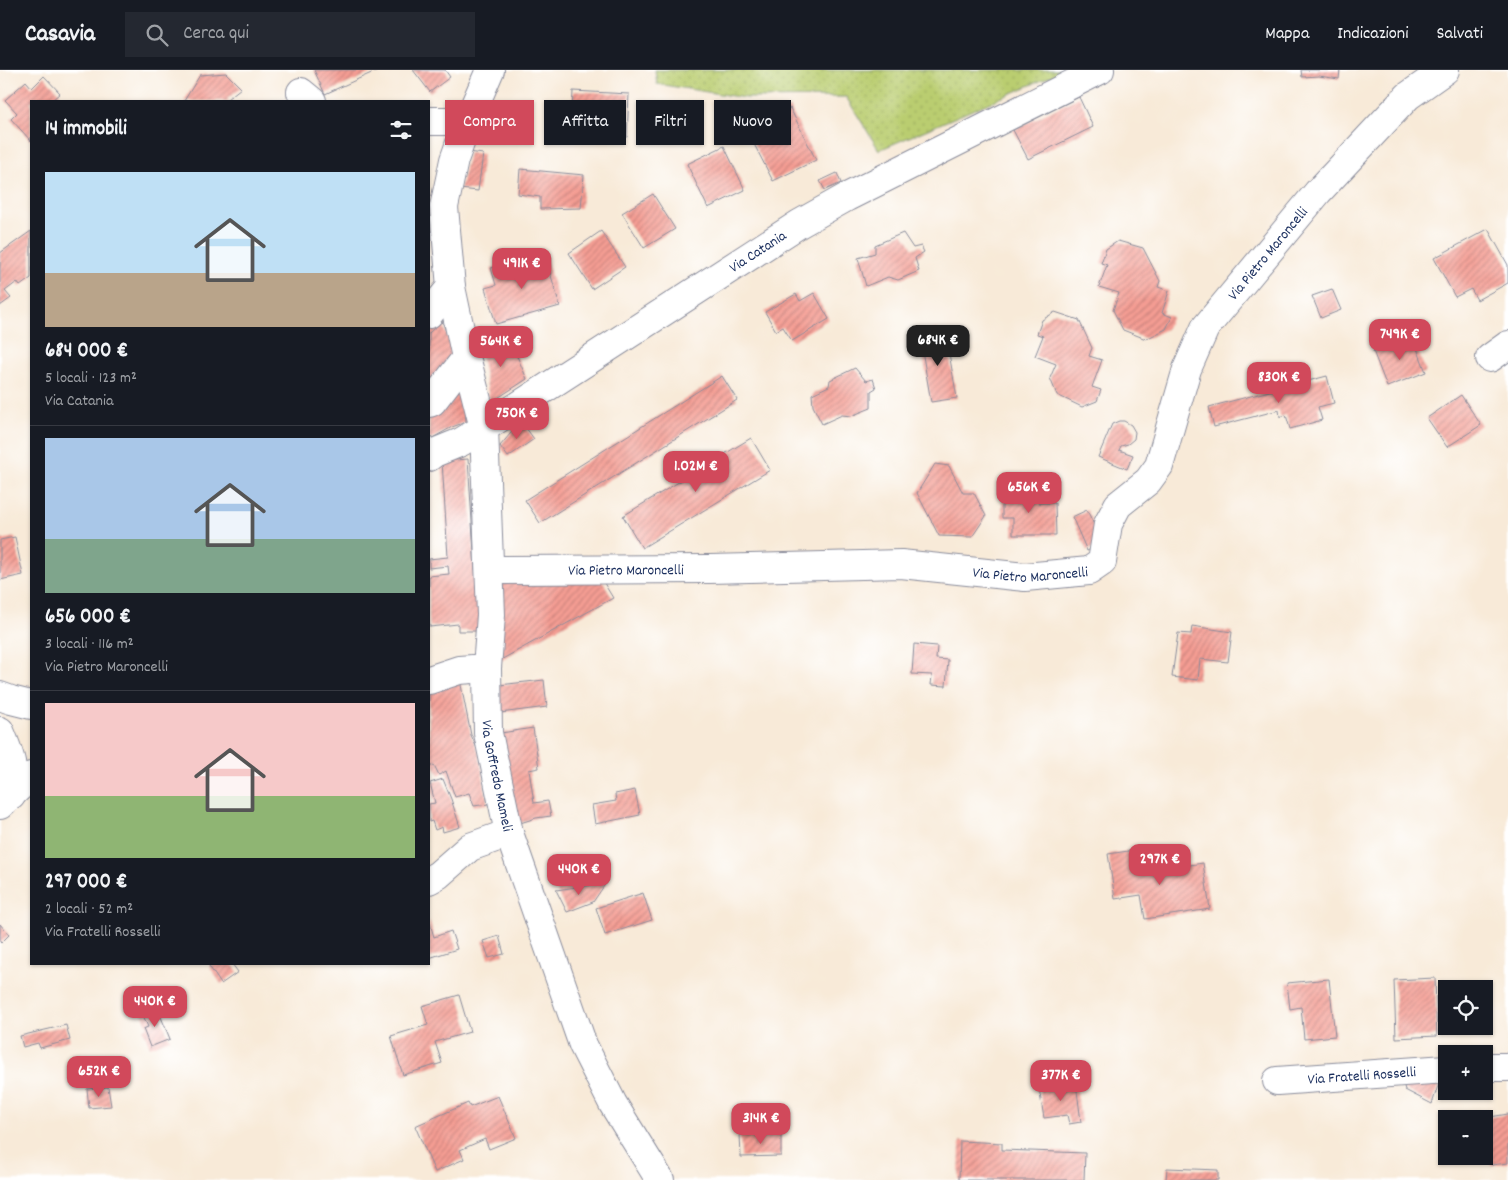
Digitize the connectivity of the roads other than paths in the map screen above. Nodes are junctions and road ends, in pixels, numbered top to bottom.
1 (490, 70) edge
2 (1100, 70) edge
3 (1445, 70) edge
4 (477, 100) edge
5 (430, 120) edge
6 (445, 120) edge
7 (459, 145) edge
8 (451, 287) junction
9 (430, 313) edge
10 (466, 358) junction
11 (430, 403) edge
12 (484, 428) junction
13 (430, 456) edge
14 (490, 570) junction
15 (487, 668) junction
16 (430, 680) edge
17 (0, 696) edge
18 (30, 705) edge
19 (0, 731) edge
20 (14, 784) edge
21 (509, 832) junction
22 (430, 879) edge
23 (1493, 1067) edge
24 (1508, 1067) edge
25 (1438, 1069) edge
26 (1277, 1081) dead end
27 (660, 1180) edge

1 - 4 street, Via Goffredo Mameli
2 - 12 street, Via Catania
3 - 14 street, Via Pietro Maroncelli
5 - 6 street
7 - 8 street, Via Goffredo Mameli
8 - 9 street
8 - 10 street, Via Goffredo Mameli
10 - 11 street
10 - 12 street, Via Goffredo Mameli
12 - 13 street, Via Catania
12 - 14 street, Via Goffredo Mameli
14 - 15 street, Via Goffredo Mameli
15 - 16 street
15 - 21 street, Via Goffredo Mameli
17 - 18 street
19 - 20 street
21 - 22 street
21 - 27 street, Via Goffredo Mameli
23 - 24 street
25 - 26 street, Via Fratelli Rosselli

